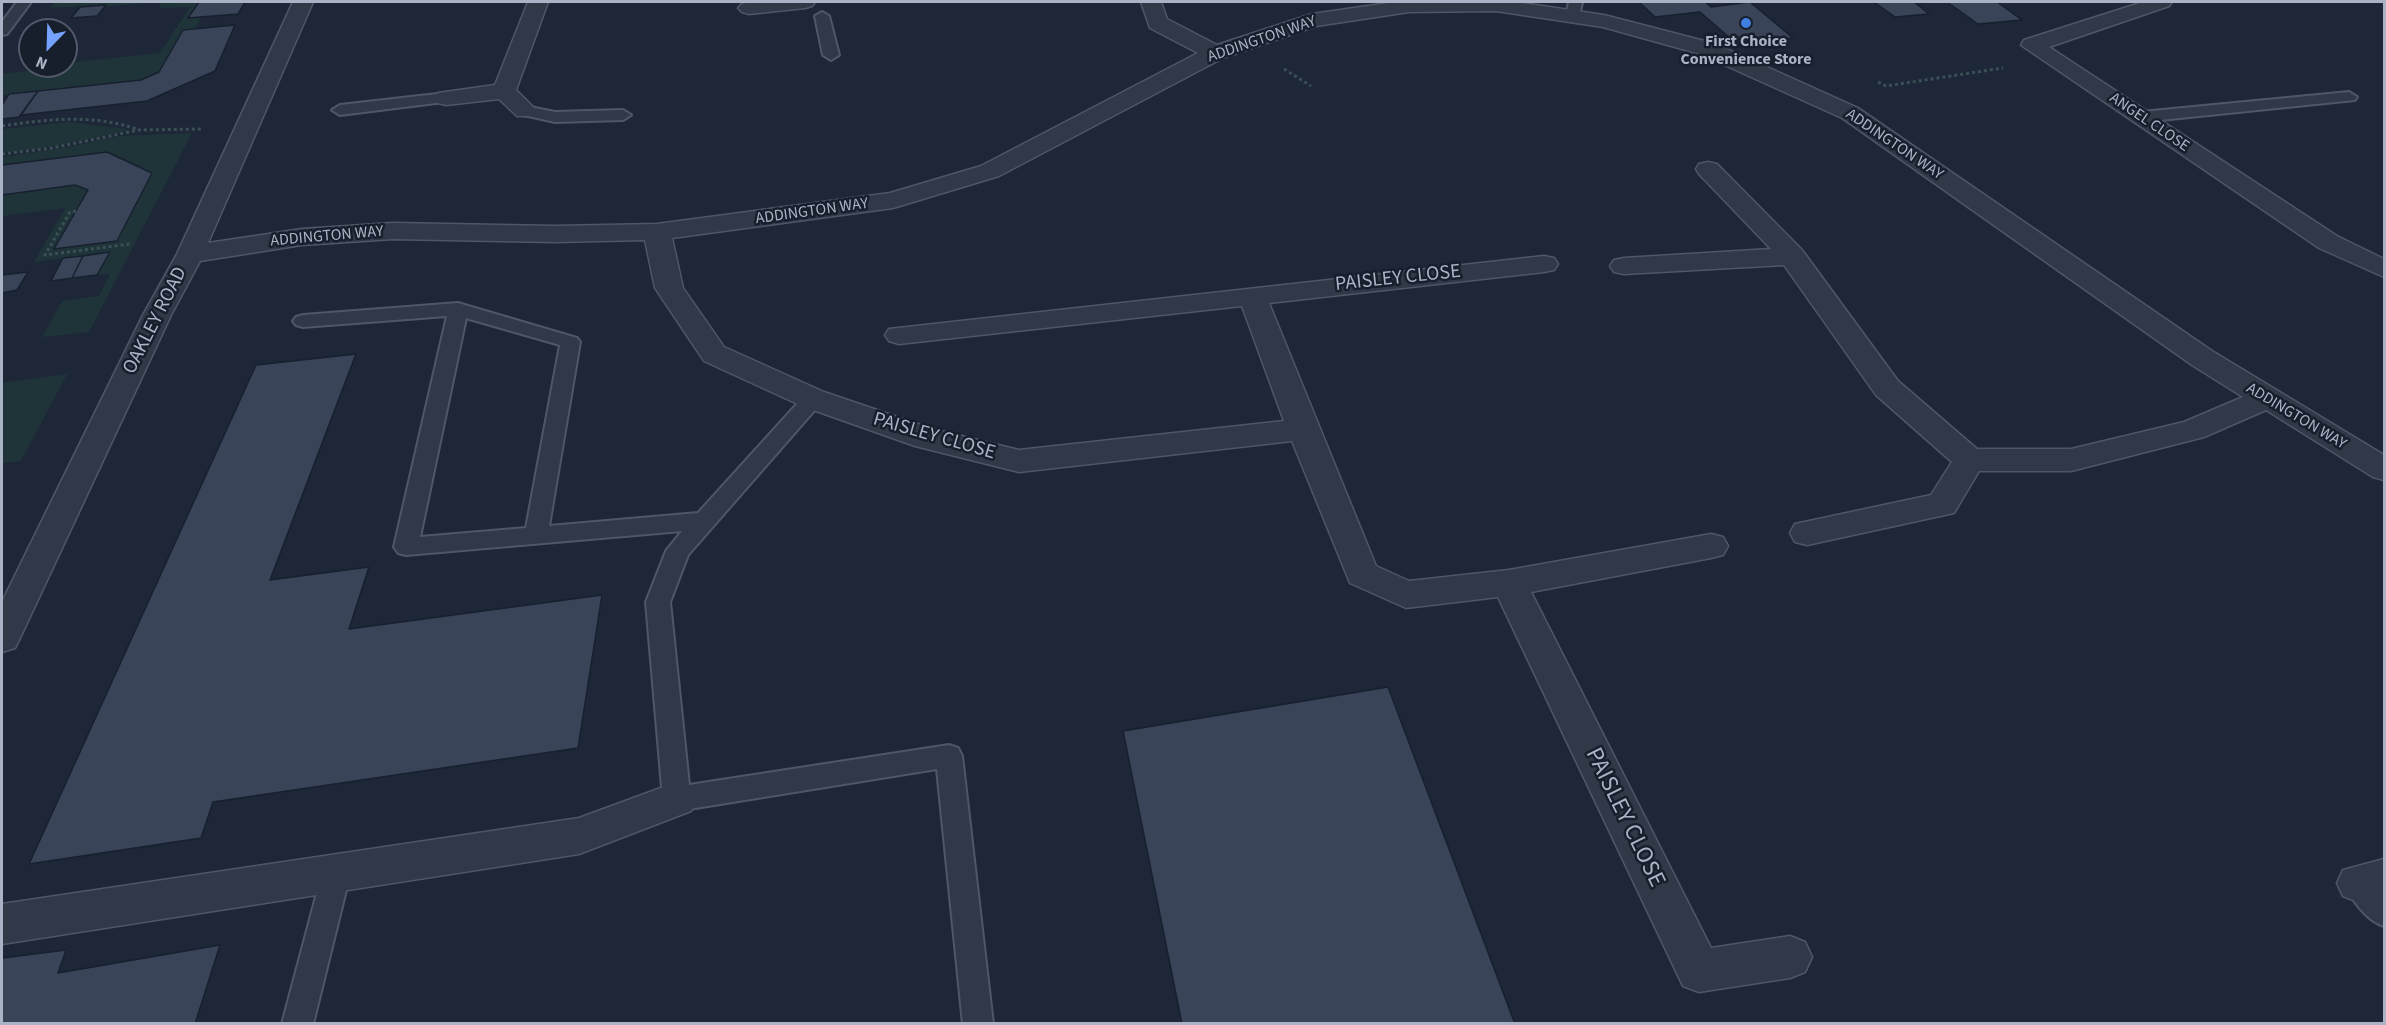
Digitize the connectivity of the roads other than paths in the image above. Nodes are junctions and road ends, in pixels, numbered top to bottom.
1 (24, 2) edge
2 (303, 2) edge
3 (538, 2) edge
4 (805, 2) edge
5 (1151, 2) edge
6 (2162, 2) edge
7 (1496, 3) edge
8 (749, 8) dead end
9 (821, 9) edge
10 (2, 31) edge
11 (1215, 53) junction
12 (831, 55) dead end
13 (504, 91) junction
14 (2349, 97) dead end
15 (446, 98) joint
16 (340, 110) dead end
17 (525, 111) joint
18 (623, 115) dead end
19 (2141, 117) junction
20 (1708, 169) dead end
21 (657, 232) junction
22 (190, 254) junction
23 (1792, 256) junction
24 (1544, 264) dead end
25 (1624, 266) dead end
26 (2385, 269) edge
27 (1252, 297) junction
28 (458, 309) junction
29 (303, 321) dead end
30 (898, 335) dead end
31 (813, 399) junction
32 (2265, 399) junction
33 (1303, 429) junction
34 (1970, 460) junction
35 (2385, 469) edge
36 (703, 521) junction
37 (1807, 533) dead end
38 (536, 536) junction
39 (1711, 546) dead end
40 (1509, 583) junction
41 (2, 638) edge
42 (677, 799) junction
43 (336, 874) junction
44 (2371, 880) edge
45 (2385, 913) edge
46 (2, 924) edge
47 (1790, 957) dead end
48 (297, 1023) edge
49 (978, 1023) edge

1 - 10 lane
2 - 22 street, OAKLEY ROAD
3 - 13 street
4 - 8 street
5 - 11 street
6 - 19 street, ANGEL CLOSE
7 - 11 street, ADDINGTON WAY
7 - 32 street, ADDINGTON WAY
9 - 12 lane
11 - 21 street, ADDINGTON WAY
13 - 15 street
13 - 17 street
14 - 19 lane
15 - 16 lane
17 - 18 lane
19 - 26 street, ANGEL CLOSE
20 - 23 street
21 - 22 street, ADDINGTON WAY
21 - 31 street, PAISLEY CLOSE
22 - 41 street, OAKLEY ROAD
23 - 25 street
23 - 34 street
24 - 27 street, PAISLEY CLOSE
27 - 30 street, PAISLEY CLOSE
27 - 33 street
28 - 29 lane
28 - 38 lane
28 - 38 lane
31 - 33 street, PAISLEY CLOSE
31 - 36 lane
32 - 34 street
32 - 35 street, ADDINGTON WAY
33 - 40 street
34 - 37 street
36 - 38 lane
36 - 42 lane
39 - 40 street
40 - 47 street, PAISLEY CLOSE
42 - 43 street
42 - 49 lane
43 - 46 street
43 - 48 lane
44 - 45 lane

